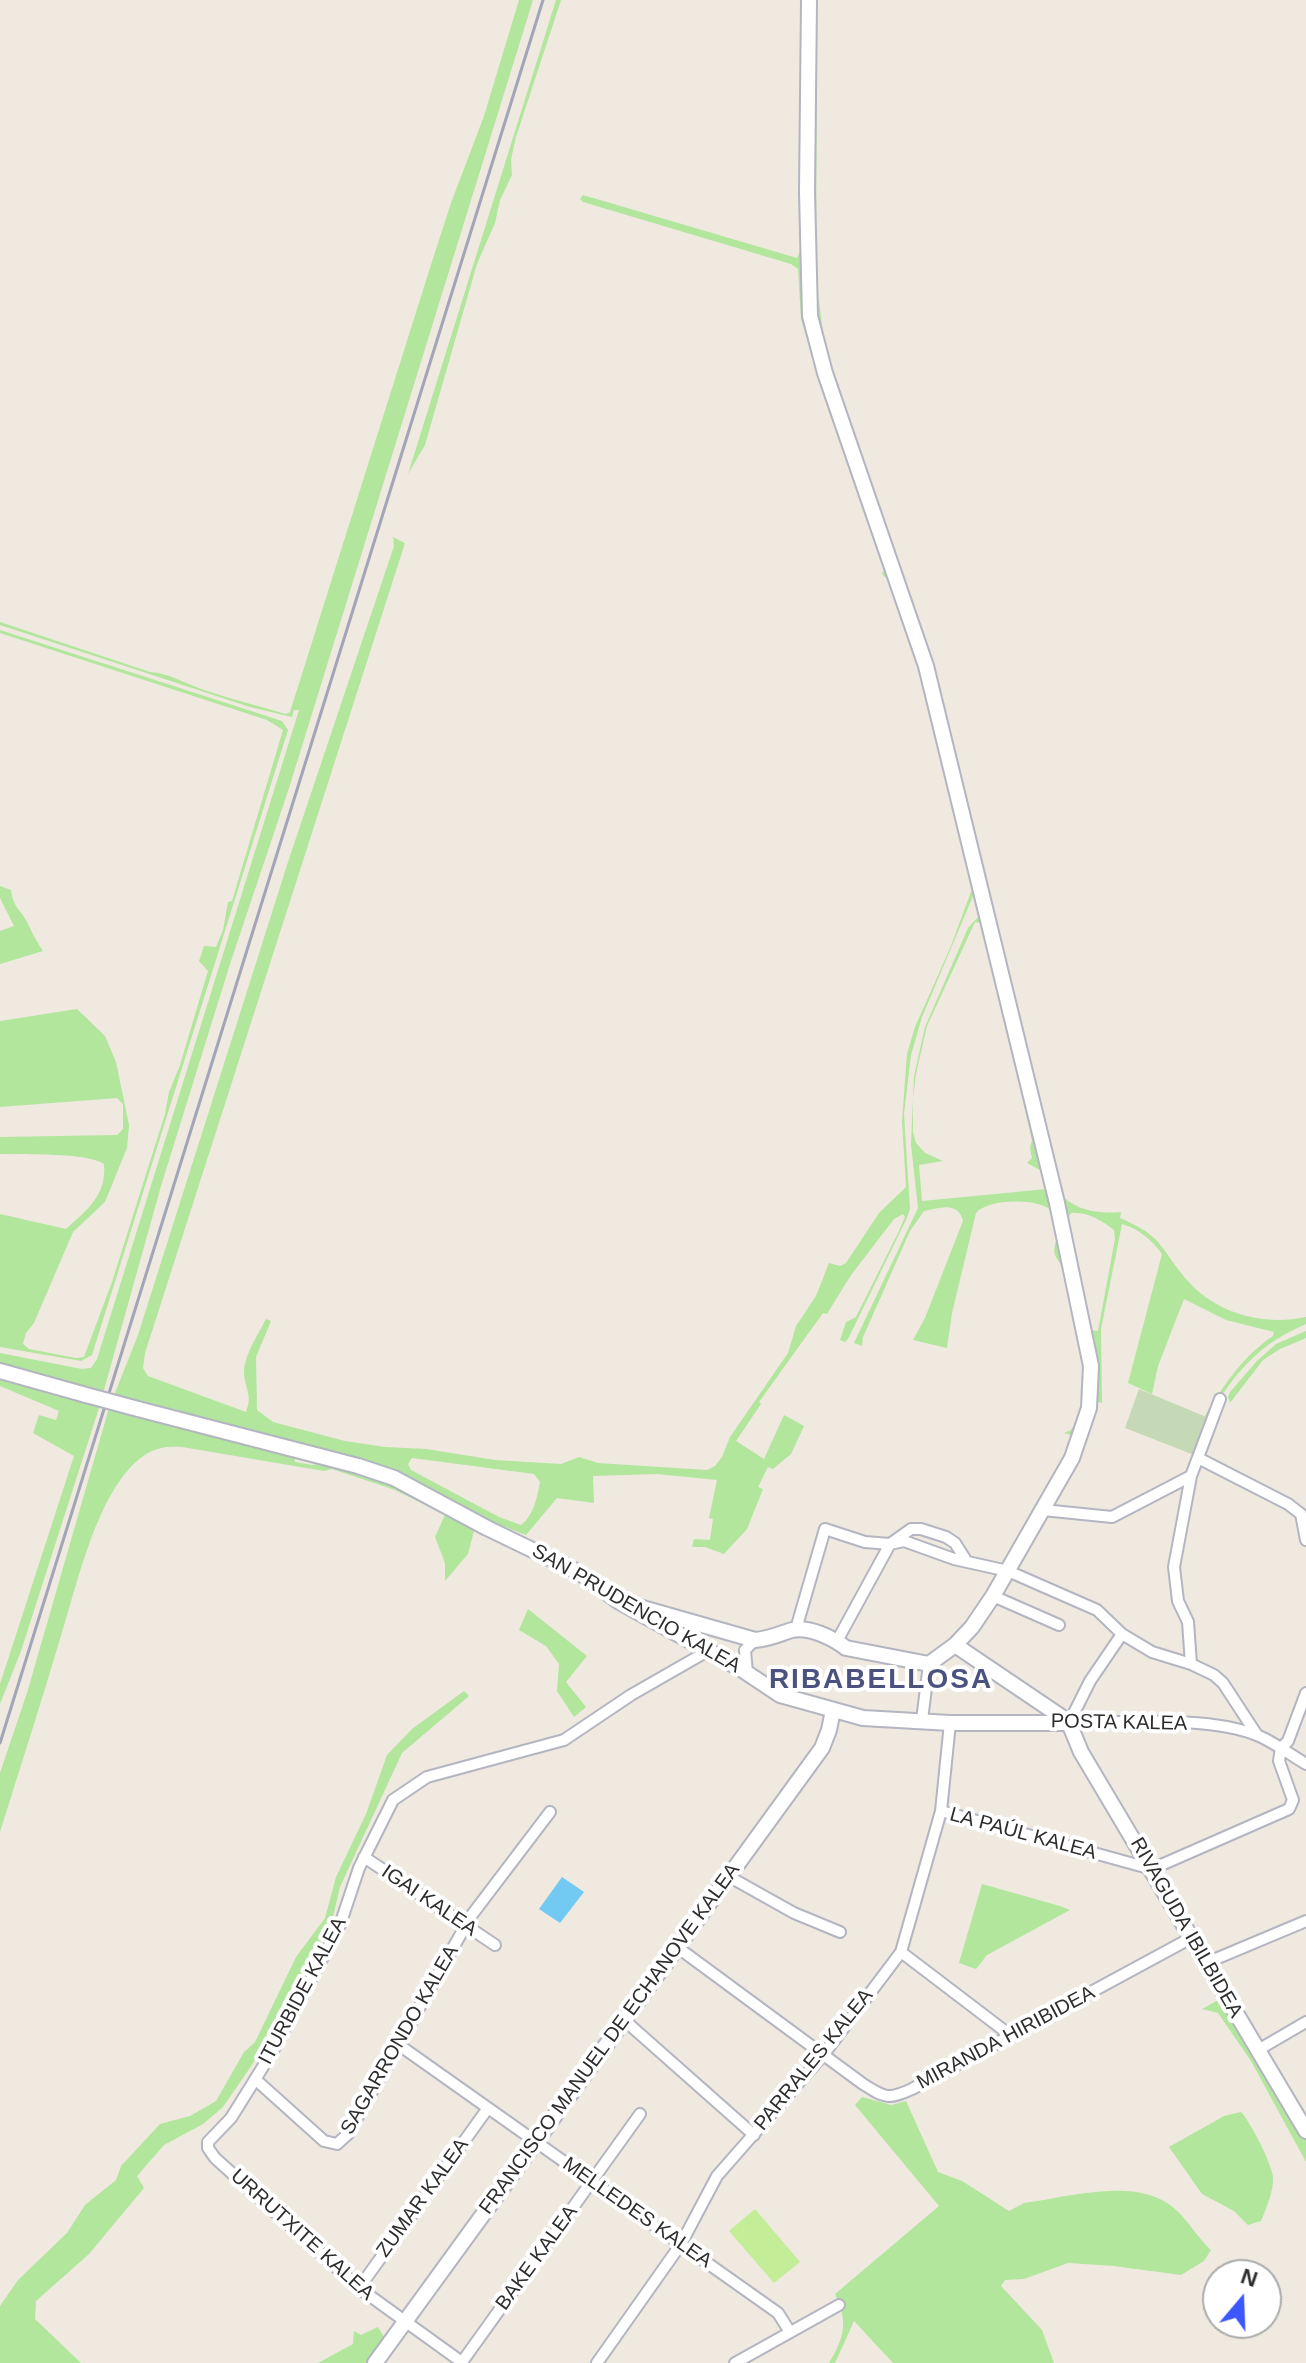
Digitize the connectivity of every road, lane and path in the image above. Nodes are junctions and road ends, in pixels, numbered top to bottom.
1 (809, 0) edge
2 (0, 1371) edge
3 (1220, 1399) dead end
4 (1198, 1458) junction
5 (1191, 1476) junction
6 (1043, 1510) junction
7 (1306, 1540) edge
8 (890, 1544) junction
9 (967, 1562) junction
10 (1008, 1571) junction
11 (993, 1596) junction
12 (618, 1601) junction
13 (1059, 1625) dead end
14 (796, 1629) junction
15 (1122, 1634) junction
16 (755, 1640) junction
17 (837, 1641) junction
18 (955, 1645) junction
19 (706, 1652) junction
20 (929, 1664) junction
21 (1191, 1664) junction
22 (747, 1673) junction
23 (1306, 1693) edge
24 (833, 1710) junction
25 (1246, 1717) junction
26 (922, 1720) junction
27 (950, 1723) junction
28 (1069, 1723) junction
29 (1238, 1730) junction
30 (1257, 1735) junction
31 (1281, 1748) junction
32 (1306, 1764) edge
33 (941, 1811) junction
34 (550, 1812) dead end
35 (364, 1857) junction
36 (1152, 1869) junction
37 (728, 1876) junction
38 (1306, 1921) edge
39 (466, 1926) junction
40 (840, 1932) dead end
41 (1191, 1938) junction
42 (495, 1945) dead end
43 (677, 1947) junction
44 (901, 1952) junction
45 (1206, 1963) junction
46 (623, 2019) junction
47 (1306, 2022) edge
48 (1010, 2035) junction
49 (399, 2045) junction
50 (1258, 2050) junction
51 (824, 2054) junction
52 (255, 2079) junction
53 (488, 2108) junction
54 (640, 2114) dead end
55 (1306, 2131) edge
56 (754, 2135) junction
57 (536, 2141) junction
58 (208, 2142) joint
59 (592, 2181) junction
60 (681, 2244) junction
61 (359, 2288) junction
62 (839, 2305) dead end
63 (405, 2322) junction
64 (790, 2332) junction
65 (375, 2363) edge
66 (462, 2363) edge
67 (597, 2363) edge
68 (735, 2363) edge

1 - 6 street
2 - 12 street, SAN PRUDENCIO KALEA, bridge
3 - 4 street
4 - 5 street
4 - 7 street
5 - 6 street
5 - 21 street
6 - 10 street
8 - 9 street
8 - 9 street
8 - 14 street
8 - 17 street
9 - 10 street
10 - 11 street
10 - 15 street
11 - 13 street
11 - 18 street
12 - 16 street
12 - 19 street, SAN PRUDENCIO KALEA
14 - 16 street
14 - 17 street
15 - 21 street
15 - 28 street
16 - 22 street
17 - 20 street
18 - 20 street
18 - 28 street
19 - 22 street, SAN PRUDENCIO KALEA
19 - 35 street, ITURBIDE KALEA
20 - 26 street
21 - 25 street
22 - 24 street, SAN PRUDENCIO KALEA
23 - 31 street
24 - 26 street, SAN PRUDENCIO KALEA
24 - 37 street, FRANCISCO MANUEL DE ECHANOVE KALEA
25 - 29 street
25 - 30 street
26 - 27 street, POSTA KALEA
27 - 28 street, POSTA KALEA
27 - 33 street, PARRALES KALEA
28 - 29 street, POSTA KALEA
28 - 36 street, RIVAGUDA IBILBIDEA
29 - 30 street, POSTA KALEA
30 - 31 street, POSTA KALEA
31 - 32 street, POSTA KALEA
31 - 36 street
33 - 36 street, LA PAÚL KALEA
33 - 44 street, PARRALES KALEA
34 - 39 street, SAGARRONDO KALEA
35 - 39 street, IGAI KALEA
35 - 52 street, ITURBIDE KALEA
36 - 41 street, RIVAGUDA IBILBIDEA
37 - 40 street
37 - 43 street, FRANCISCO MANUEL DE ECHANOVE KALEA
38 - 45 street
39 - 42 street, IGAI KALEA
39 - 49 street, SAGARRONDO KALEA
41 - 45 street, RIVAGUDA IBILBIDEA
41 - 48 street, MIRANDA HIRIBIDEA
43 - 46 street, FRANCISCO MANUEL DE ECHANOVE KALEA
43 - 51 street, MIRANDA HIRIBIDEA
44 - 48 street
44 - 51 street, PARRALES KALEA
45 - 50 street, RIVAGUDA IBILBIDEA
46 - 56 street
46 - 57 street, FRANCISCO MANUEL DE ECHANOVE KALEA
47 - 50 street
48 - 51 street, MIRANDA HIRIBIDEA
49 - 52 street, SAGARRONDO KALEA
49 - 53 street, MELLEDES KALEA
50 - 55 street, RIVAGUDA IBILBIDEA
51 - 56 street, PARRALES KALEA
52 - 58 street, ITURBIDE KALEA
53 - 57 street, MELLEDES KALEA
53 - 61 street, ZUMAR KALEA
54 - 59 street, BAKE KALEA
56 - 60 street, PARRALES KALEA
57 - 59 street, MELLEDES KALEA
57 - 63 street, FRANCISCO MANUEL DE ECHANOVE KALEA
58 - 61 street, URRUTXITE KALEA
59 - 60 street, MELLEDES KALEA
59 - 66 street, BAKE KALEA
60 - 64 street, MELLEDES KALEA
60 - 67 street, PARRALES KALEA
61 - 63 street, URRUTXITE KALEA
62 - 64 street
63 - 65 street, FRANCISCO MANUEL DE ECHANOVE KALEA
63 - 66 street, URRUTXITE KALEA
64 - 68 street

